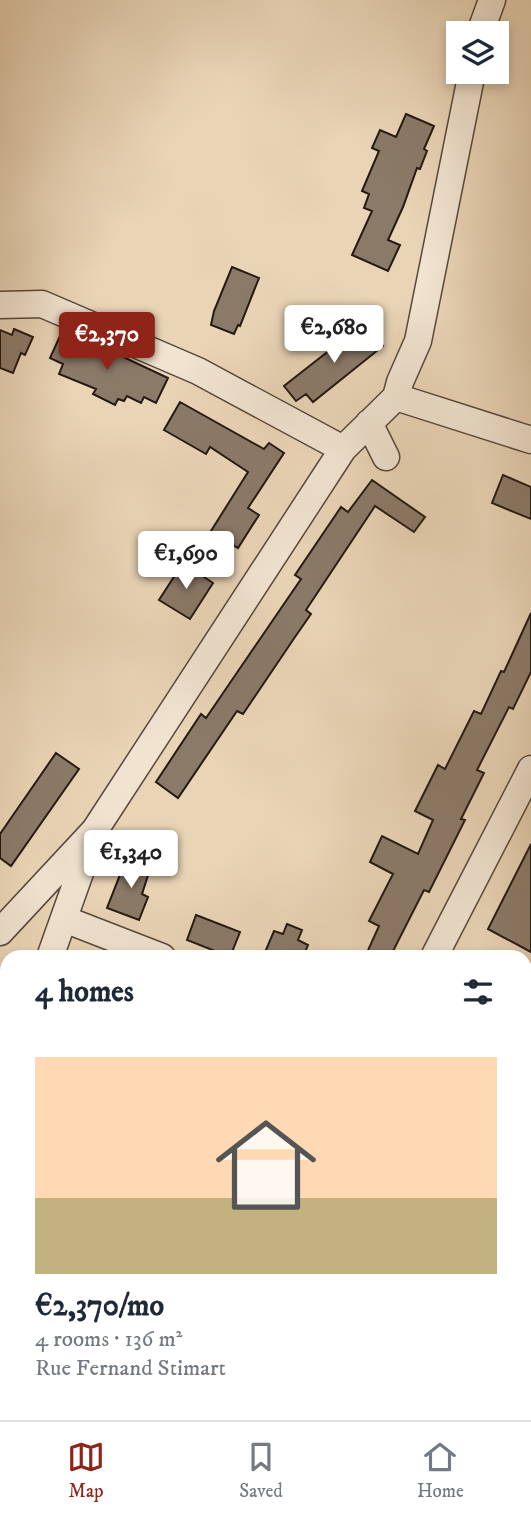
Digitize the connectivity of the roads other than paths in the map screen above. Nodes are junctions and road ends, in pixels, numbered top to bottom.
1 (492, 0) edge
2 (484, 21) edge
3 (470, 84) edge
4 (0, 305) edge
5 (396, 397) junction
6 (369, 423) junction
7 (531, 440) edge
8 (343, 449) junction
9 (386, 457) dead end
10 (531, 769) edge
11 (95, 830) junction
12 (64, 919) junction
13 (0, 932) edge
14 (53, 950) edge
15 (144, 950) edge
16 (438, 950) edge

1 - 2 street
3 - 5 street
4 - 8 street
5 - 6 street
5 - 7 street
6 - 8 street
6 - 9 street
8 - 11 street
10 - 16 street
11 - 12 street
11 - 13 street
12 - 14 street
12 - 15 street

